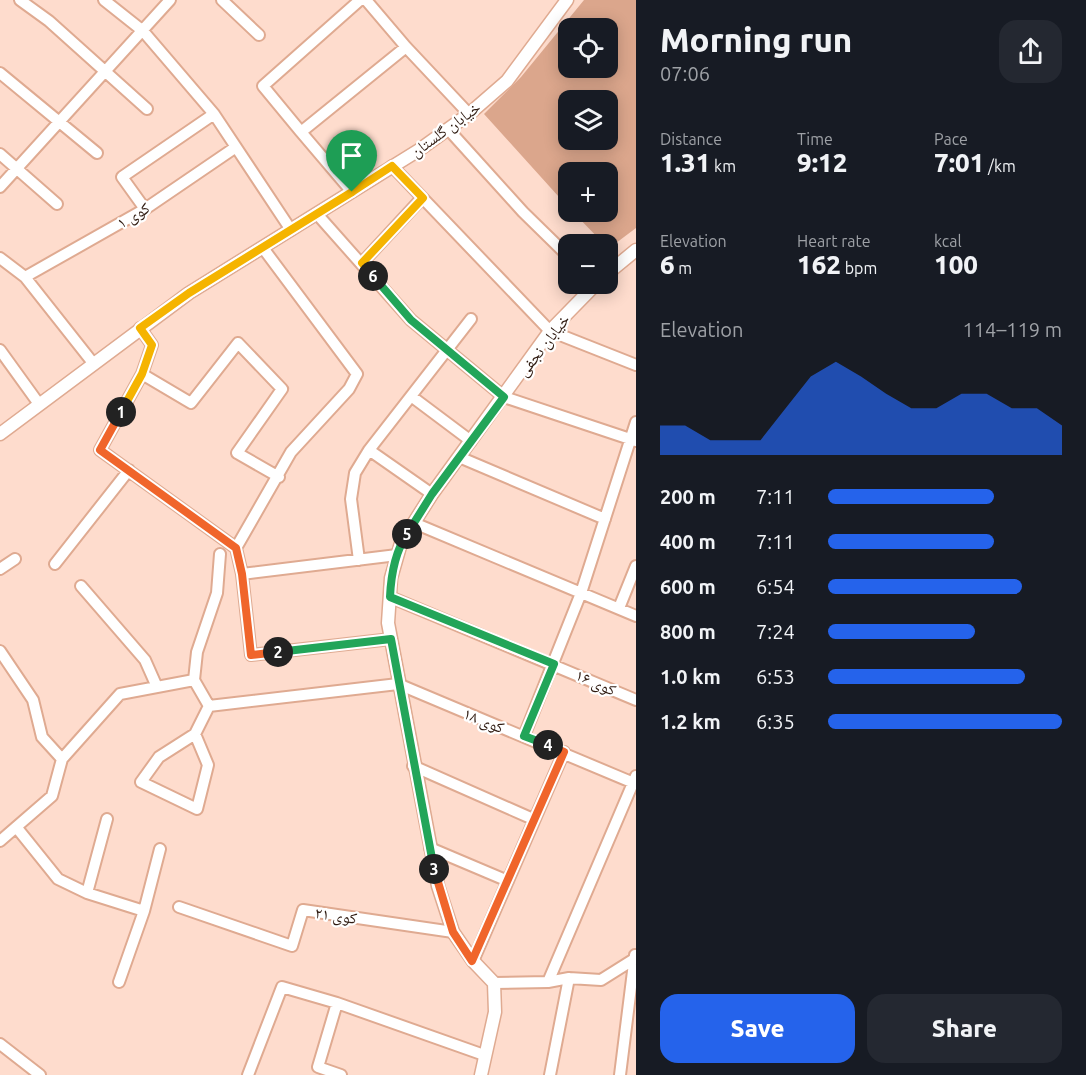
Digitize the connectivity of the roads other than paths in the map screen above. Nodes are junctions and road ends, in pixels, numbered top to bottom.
1 (20, 0) edge
2 (104, 0) edge
3 (170, 0) edge
4 (222, 0) edge
5 (360, 0) edge
6 (366, 0) edge
7 (567, 0) edge
8 (143, 31) junction
9 (259, 34) dead end
10 (406, 47) junction
11 (106, 71) junction
12 (0, 73) edge
13 (147, 110) dead end
14 (214, 114) junction
15 (469, 114) junction
16 (62, 122) junction
17 (448, 129) junction
18 (301, 132) junction
19 (236, 147) junction
20 (97, 153) dead end
21 (0, 154) edge
22 (392, 166) junction
23 (19, 169) junction
24 (0, 187) edge
25 (352, 192) junction
26 (423, 198) junction
27 (57, 204) dead end
28 (144, 209) junction
29 (317, 214) junction
30 (291, 230) junction
31 (558, 246) edge
32 (263, 248) junction
33 (636, 250) edge
34 (0, 258) edge
35 (362, 263) junction
36 (618, 265) edge
37 (25, 277) junction
38 (586, 294) edge
39 (471, 318) dead end
40 (140, 328) junction
41 (550, 331) junction
42 (0, 350) edge
43 (447, 352) junction
44 (93, 363) junction
45 (636, 365) edge
46 (142, 374) junction
47 (411, 396) junction
48 (504, 397) junction
49 (39, 404) junction
50 (636, 422) edge
51 (0, 434) edge
52 (633, 440) edge
53 (471, 441) junction
54 (369, 450) junction
55 (459, 458) junction
56 (129, 470) junction
57 (279, 477) junction
58 (432, 494) junction
59 (605, 519) junction
60 (414, 523) junction
61 (236, 548) junction
62 (220, 554) dead end
63 (397, 555) junction
64 (15, 559) dead end
65 (359, 560) junction
66 (55, 564) dead end
67 (636, 566) edge
68 (0, 569) edge
69 (242, 574) junction
70 (81, 585) dead end
71 (581, 593) junction
72 (390, 597) junction
73 (619, 608) junction
74 (636, 616) edge
75 (391, 639) junction
76 (0, 651) edge
77 (554, 664) junction
78 (194, 680) junction
79 (398, 684) junction
80 (157, 687) junction
81 (636, 700) edge
82 (209, 706) junction
83 (195, 734) junction
84 (524, 736) junction
85 (564, 752) junction
86 (62, 759) junction
87 (413, 766) junction
88 (635, 781) edge
89 (107, 819) dead end
90 (533, 819) junction
91 (17, 828) junction
92 (0, 842) edge
93 (430, 848) junction
94 (160, 849) dead end
95 (508, 881) junction
96 (87, 893) junction
97 (179, 907) dead end
98 (144, 910) junction
99 (453, 932) junction
100 (635, 956) edge
101 (472, 961) junction
102 (569, 978) junction
103 (119, 982) dead end
104 (494, 982) junction
105 (548, 982) junction
106 (337, 1003) junction
107 (0, 1044) edge
108 (483, 1055) junction
109 (40, 1075) edge
110 (248, 1075) edge
111 (341, 1075) edge
112 (481, 1075) edge
113 (550, 1075) edge
114 (620, 1075) edge

1 - 11 street
2 - 8 street
3 - 8 street
4 - 9 street
5 - 18 street
6 - 10 street
7 - 15 street, خیابان گلستان
8 - 11 street
8 - 14 street
10 - 15 street
10 - 18 street
11 - 13 street
11 - 16 street
12 - 16 street
14 - 19 street
14 - 28 street
15 - 17 street, خیابان گلستان
16 - 20 street
16 - 23 street
17 - 22 street, خیابان گلستان
17 - 31 street
18 - 25 street
19 - 28 street, کوی ۱
19 - 30 street
21 - 23 street
22 - 25 street, خیابان گلستان
22 - 26 street
23 - 24 street
23 - 27 street
25 - 29 street, خیابان گلستان
26 - 35 street
26 - 41 street
28 - 37 street, کوی ۱
29 - 30 street, خیابان گلستان
29 - 35 street
30 - 32 street, خیابان گلستان
32 - 40 street, خیابان گلستان
32 - 57 street
33 - 36 street
34 - 37 street
35 - 43 street
37 - 44 street
38 - 41 street, خیابان نجفی
39 - 43 street
40 - 44 street, خیابان گلستان
40 - 46 street
41 - 45 street
41 - 48 street, خیابان نجفی
42 - 49 street
43 - 47 street
43 - 48 street
44 - 49 street, خیابان گلستان
46 - 56 street
46 - 57 street
47 - 53 street
47 - 54 street
48 - 52 street
48 - 53 street, خیابان نجفی
49 - 51 street, خیابان گلستان
50 - 52 street
52 - 59 street
53 - 55 street, خیابان نجفی
54 - 58 street
54 - 65 street
55 - 58 street, خیابان نجفی
55 - 59 street
56 - 61 street
56 - 66 street
57 - 61 street
58 - 60 street, خیابان نجفی
59 - 71 street
60 - 63 street, خیابان نجفی
60 - 71 street
61 - 69 street
62 - 78 street
63 - 65 street
63 - 72 street, خیابان نجفی
64 - 68 street
65 - 69 street
67 - 73 street
69 - 75 street
70 - 80 street
71 - 73 street
71 - 77 street
72 - 75 street, خیابان نجفی
72 - 77 street, کوی ۱۶
73 - 74 street
75 - 79 street, خیابان نجفی
76 - 86 street
77 - 81 street, کوی ۱۶
77 - 84 street
78 - 80 street
78 - 82 street
79 - 82 street
79 - 84 street, کوی ۱۸
79 - 87 street, خیابان نجفی
80 - 86 street
82 - 83 street
83 - 83 street
84 - 85 street, کوی ۱۸
85 - 88 street, کوی ۱۸
85 - 90 street
86 - 91 street
87 - 90 street
87 - 93 street, خیابان نجفی
88 - 105 street
89 - 96 street
90 - 95 street
91 - 92 street
91 - 96 street
93 - 95 street
93 - 99 street, خیابان نجفی
94 - 98 street
95 - 101 street
96 - 98 street
97 - 99 street, کوی ۲۱
98 - 103 street
99 - 101 street, خیابان نجفی
100 - 102 street
100 - 114 street
101 - 104 street, خیابان نجفی
102 - 105 street
102 - 113 street
104 - 105 street
104 - 108 street
106 - 108 street
106 - 110 street
106 - 111 street
107 - 109 street
108 - 112 street

